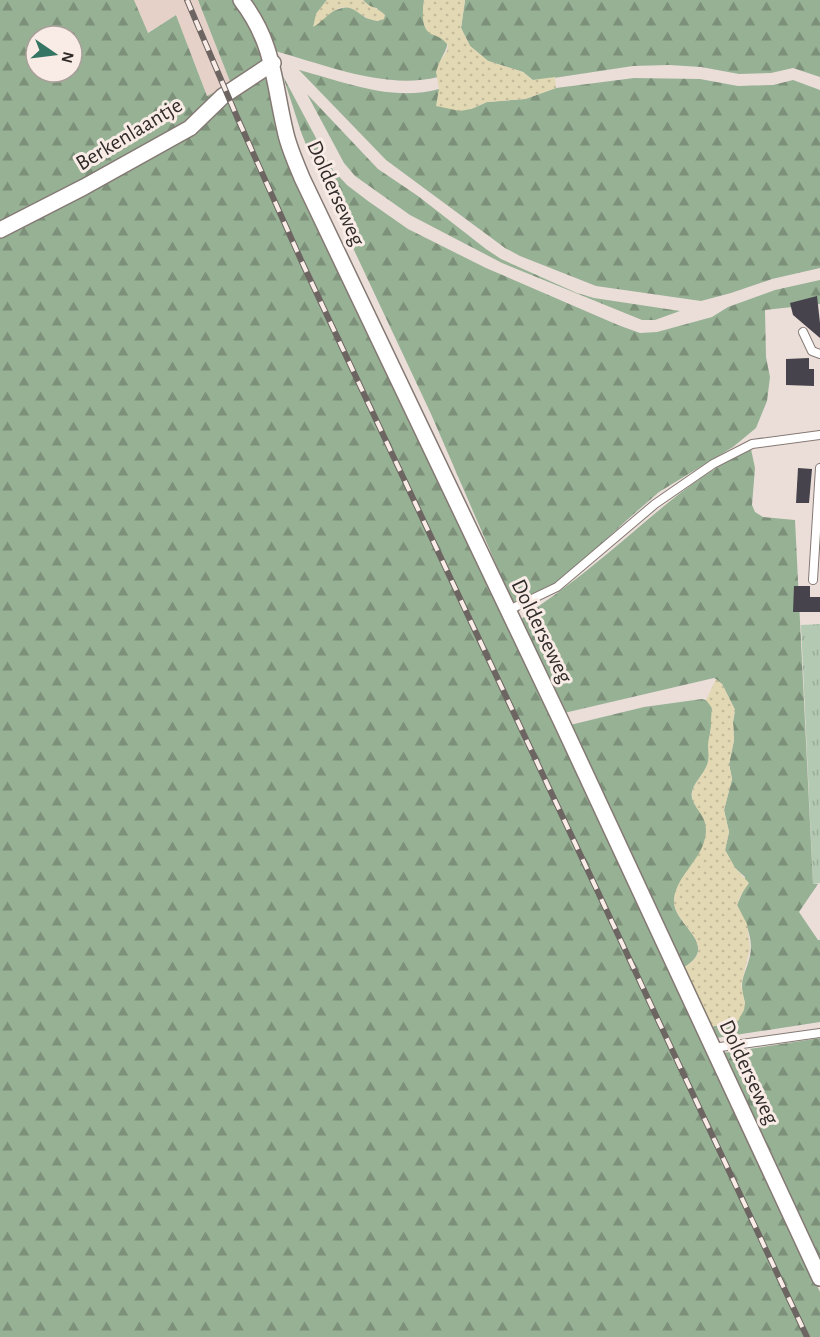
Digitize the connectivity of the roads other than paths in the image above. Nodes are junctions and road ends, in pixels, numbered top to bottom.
1 (241, 0) edge
2 (273, 63) junction
3 (0, 230) edge
4 (803, 332) dead end
5 (820, 354) edge
6 (820, 435) edge
7 (820, 468) edge
8 (813, 580) dead end
9 (507, 611) junction
10 (820, 1033) edge
11 (713, 1048) junction
12 (820, 1278) edge

1 - 2 street, Dolderseweg
2 - 3 street, Berkenlaantje
2 - 9 street, Dolderseweg
4 - 5 lane
6 - 9 lane
7 - 8 lane
9 - 11 street, Dolderseweg
10 - 11 lane
11 - 12 street, Dolderseweg

